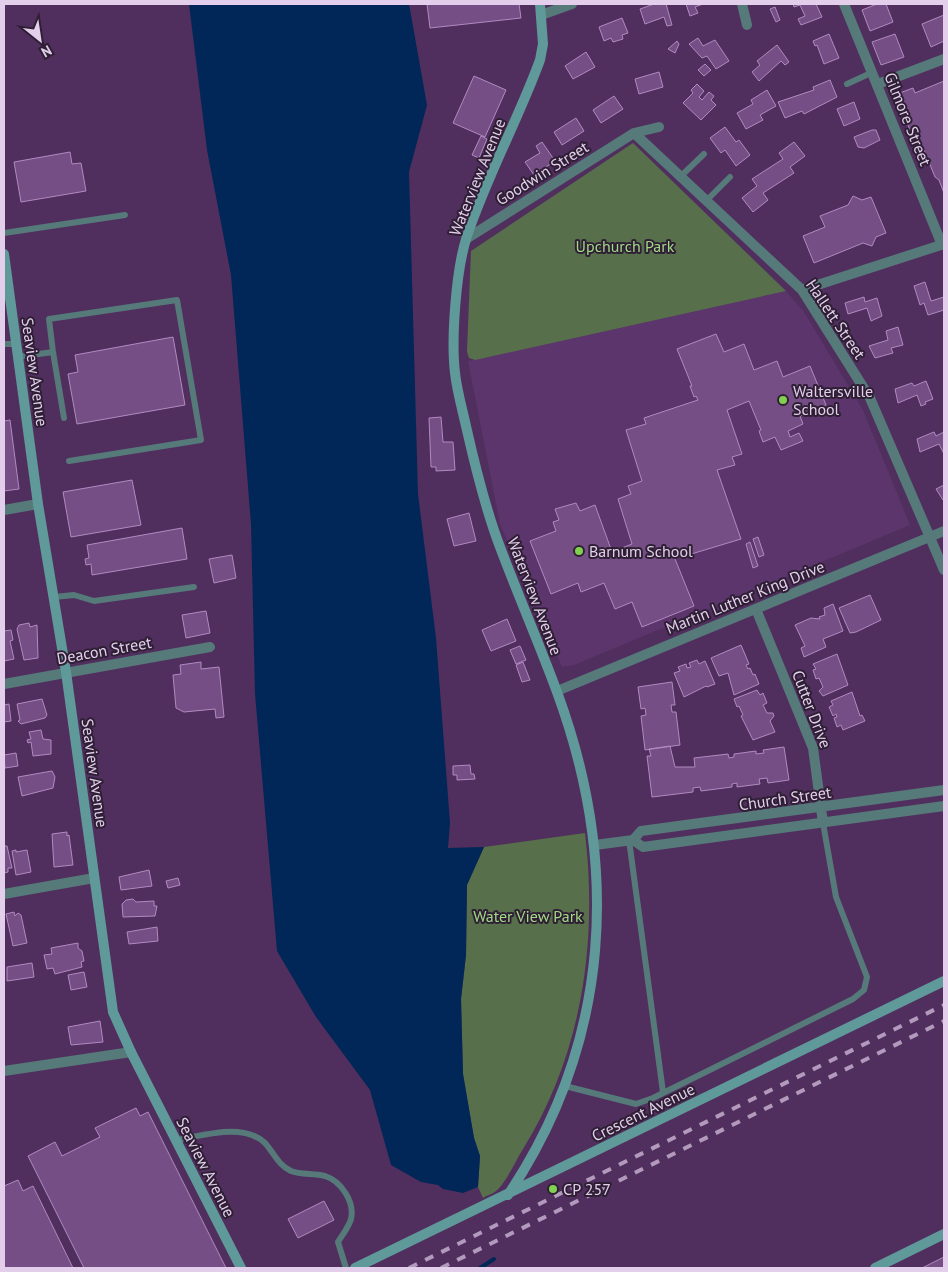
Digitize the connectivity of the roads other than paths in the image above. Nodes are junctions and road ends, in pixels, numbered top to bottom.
1 (572, 4) edge
2 (742, 4) edge
3 (844, 4) edge
4 (540, 9) edge
5 (747, 25) dead end
6 (944, 59) edge
7 (874, 72) junction
8 (847, 84) dead end
9 (878, 84) junction
10 (659, 127) dead end
11 (634, 133) junction
12 (704, 154) dead end
13 (681, 176) junction
14 (730, 177) dead end
15 (706, 201) junction
16 (124, 215) dead end
17 (4, 233) edge
18 (466, 239) junction
19 (943, 245) edge
20 (4, 254) edge
21 (802, 290) junction
22 (4, 344) edge
23 (15, 344) junction
24 (53, 352) junction
25 (17, 357) junction
26 (64, 418) dead end
27 (69, 461) dead end
28 (38, 504) junction
29 (4, 510) edge
30 (944, 531) edge
31 (930, 537) junction
32 (944, 570) edge
33 (194, 587) dead end
34 (54, 597) junction
35 (756, 609) junction
36 (210, 647) dead end
37 (66, 672) junction
38 (4, 684) edge
39 (557, 691) junction
40 (944, 790) edge
41 (944, 806) edge
42 (821, 808) junction
43 (823, 823) junction
44 (631, 840) junction
45 (595, 845) junction
46 (94, 878) junction
47 (4, 894) edge
48 (944, 981) edge
49 (131, 1052) junction
50 (4, 1071) edge
51 (565, 1086) junction
52 (663, 1092) junction
53 (176, 1140) junction
54 (508, 1194) junction
55 (944, 1234) edge
56 (241, 1268) edge
57 (346, 1268) edge
58 (355, 1268) edge
59 (875, 1268) edge

1 - 4 street
2 - 5 street
3 - 7 street, Gilmore Street
4 - 18 street, Waterview Avenue
6 - 9 street
7 - 8 lane
7 - 9 street, Gilmore Street
9 - 19 street, Gilmore Street
10 - 11 street, Goodwin Street
11 - 13 street, Hallett Street
11 - 18 street, Goodwin Street
12 - 13 lane
13 - 15 street, Hallett Street
14 - 15 lane
15 - 21 street, Hallett Street
16 - 17 lane
18 - 39 street, Waterview Avenue
19 - 21 street
20 - 23 street, Seaview Avenue
21 - 31 street, Hallett Street
22 - 23 lane
23 - 25 street, Seaview Avenue
24 - 25 lane
24 - 26 lane
24 - 27 lane
25 - 28 street, Seaview Avenue
28 - 29 street
28 - 34 street, Seaview Avenue
30 - 31 street, Martin Luther King Drive
31 - 32 street, Hallett Street
31 - 35 street, Martin Luther King Drive
33 - 34 lane
34 - 37 street, Seaview Avenue
35 - 39 street, Martin Luther King Drive
35 - 42 street, Cutter Drive
36 - 37 street, Deacon Street
37 - 38 street, Deacon Street
37 - 46 street, Seaview Avenue
39 - 45 street, Waterview Avenue
40 - 42 street, Church Street
41 - 43 street, Church Street
42 - 43 street, Cutter Drive
42 - 44 street, Church Street
43 - 44 street, Church Street
43 - 52 lane
44 - 45 street, Church Street
44 - 52 lane
45 - 51 street, Waterview Avenue
46 - 47 street
46 - 49 street, Seaview Avenue
48 - 54 street, Crescent Avenue
49 - 50 street
49 - 53 street, Seaview Avenue
51 - 52 lane
51 - 54 street, Waterview Avenue
53 - 56 street, Seaview Avenue
53 - 57 lane
54 - 58 street, Crescent Avenue
55 - 59 street

